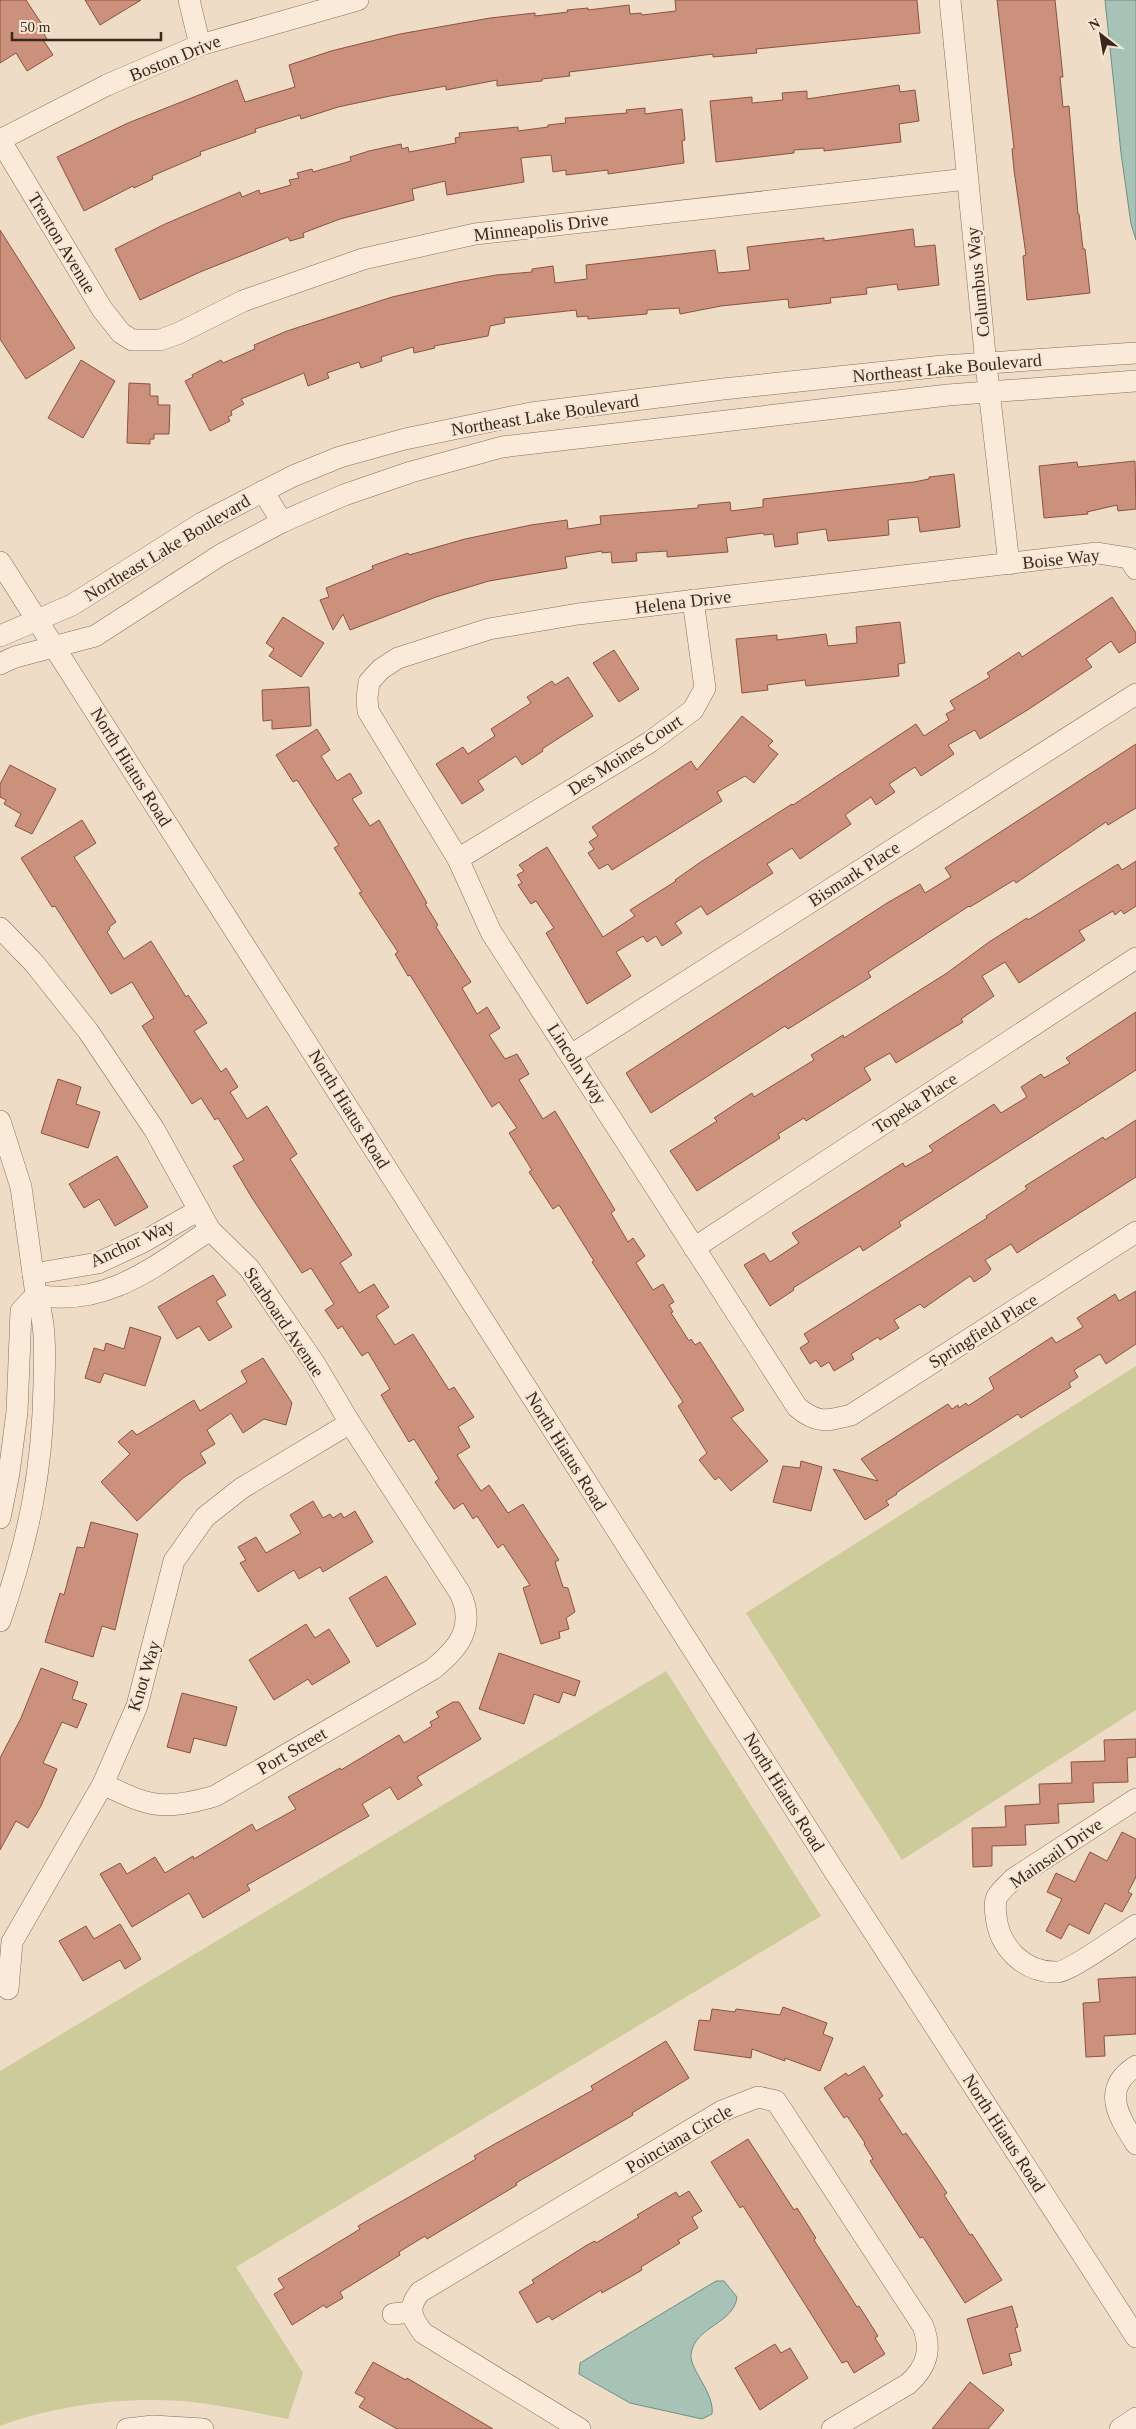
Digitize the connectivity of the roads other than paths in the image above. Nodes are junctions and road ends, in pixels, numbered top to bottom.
1 (188, 0) edge
2 (358, 0) edge
3 (950, 0) edge
4 (200, 45) junction
5 (0, 140) edge
6 (967, 179) junction
7 (132, 340) joint
8 (1136, 353) edge
9 (986, 364) junction
10 (1136, 381) edge
11 (989, 391) junction
12 (263, 491) junction
13 (282, 522) junction
14 (0, 562) edge
15 (1009, 564) junction
16 (1136, 569) edge
17 (693, 600) junction
18 (38, 621) junction
19 (0, 636) edge
20 (55, 648) junction
21 (0, 664) edge
22 (370, 682) joint
23 (1136, 694) edge
24 (458, 859) junction
25 (0, 928) edge
26 (1136, 958) edge
27 (571, 1055) junction
28 (0, 1121) edge
29 (199, 1210) junction
30 (210, 1230) junction
31 (1136, 1232) edge
32 (694, 1248) junction
33 (33, 1274) junction
34 (36, 1295) junction
35 (825, 1421) joint
36 (350, 1423) junction
37 (0, 1518) edge
38 (0, 1621) edge
39 (462, 1637) joint
40 (103, 1784) junction
41 (1136, 1799) edge
42 (1136, 1925) edge
43 (8, 1989) dead end
44 (1136, 2066) edge
45 (1136, 2144) edge
46 (1136, 2337) edge
47 (1136, 2418) edge
48 (127, 2429) edge
49 (204, 2429) edge
50 (580, 2429) edge
51 (832, 2429) edge
52 (1120, 2429) edge

1 - 4 street
2 - 4 street, Boston Drive
3 - 6 street, Columbus Way
4 - 5 street, Boston Drive
5 - 7 street, Trenton Avenue
6 - 7 street, Minneapolis Drive
6 - 9 street, Columbus Way
8 - 9 street, Northeast Lake Boulevard
9 - 11 street, Columbus Way
9 - 12 street, Northeast Lake Boulevard
10 - 11 street, Northeast Lake Boulevard
11 - 13 street, Northeast Lake Boulevard
11 - 15 street, Columbus Way
12 - 13 street
12 - 18 street, Northeast Lake Boulevard
13 - 20 street, Northeast Lake Boulevard
14 - 18 street, North Hiatus Road
15 - 16 street, Boise Way
15 - 17 street, Helena Drive
17 - 22 street, Helena Drive
17 - 24 street, Des Moines Court
18 - 19 street, Northeast Lake Boulevard
18 - 20 street, North Hiatus Road
20 - 21 street, Northeast Lake Boulevard
20 - 46 street, North Hiatus Road
22 - 24 street, Lincoln Way
23 - 27 street, Bismark Place
24 - 27 street, Lincoln Way
25 - 29 street, Starboard Avenue
26 - 32 street, Topeka Place
27 - 32 street, Lincoln Way
28 - 33 street
29 - 30 street, Starboard Avenue
29 - 33 street, Anchor Way
30 - 34 street, Anchor Way
30 - 36 street, Starboard Avenue
31 - 35 street, Springfield Place
32 - 35 street, Lincoln Way
33 - 34 street
34 - 37 street
34 - 38 street
36 - 39 street, Starboard Avenue
36 - 40 street, Knot Way
39 - 40 street, Port Street
40 - 43 street, Knot Way
41 - 42 street, Mainsail Drive
44 - 45 street
47 - 52 street
48 - 49 street
50 - 51 street, Poinciana Circle

